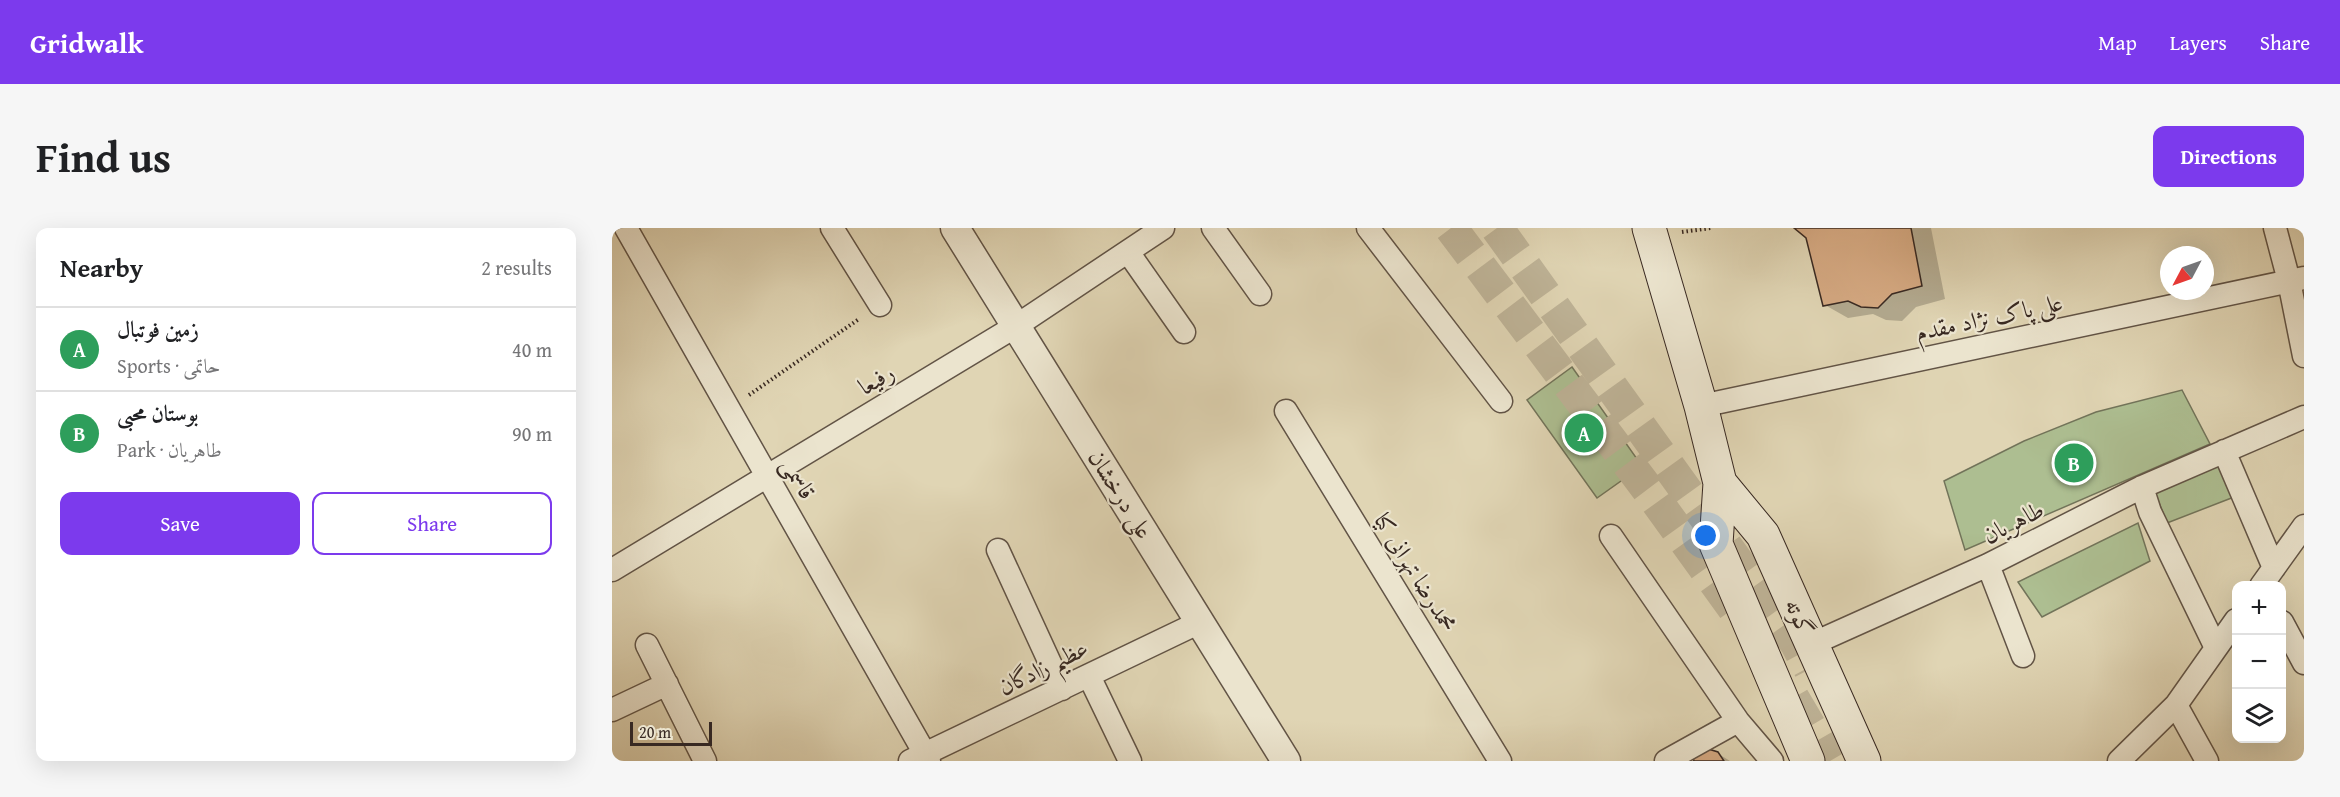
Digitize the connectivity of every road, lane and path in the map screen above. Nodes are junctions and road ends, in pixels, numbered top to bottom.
1 (626, 228) edge
2 (832, 228) edge
3 (955, 228) edge
4 (1163, 228) edge
5 (1213, 228) edge
6 (1368, 228) edge
7 (1649, 228) edge
8 (2274, 228) edge
9 (1128, 252) junction
10 (2296, 279) edge
11 (1260, 294) dead end
12 (880, 305) joint
13 (1016, 326) junction
14 (1184, 332) dead end
15 (2304, 356) edge
16 (1501, 401) dead end
17 (1701, 406) junction
18 (729, 409) junction
19 (1286, 411) dead end
20 (2304, 417) edge
21 (2224, 451) junction
22 (767, 476) junction
23 (1720, 483) junction
24 (2142, 487) junction
25 (2304, 526) edge
26 (1611, 536) dead end
27 (998, 550) dead end
28 (1989, 565) junction
29 (612, 570) edge
30 (2267, 577) edge
31 (1200, 622) junction
32 (2232, 626) edge
33 (2286, 629) edge
34 (1812, 644) junction
35 (647, 645) dead end
36 (2216, 648) junction
37 (2023, 656) dead end
38 (2304, 663) edge
39 (1089, 676) junction
40 (667, 684) junction
41 (1062, 689) junction
42 (2176, 705) junction
43 (612, 710) edge
44 (1738, 721) junction
45 (921, 759) edge
46 (705, 761) edge
47 (1130, 761) edge
48 (1286, 761) edge
49 (1500, 761) edge
50 (1666, 761) edge
51 (1772, 761) edge
52 (1808, 761) edge
53 (1864, 761) edge
54 (2119, 761) edge
55 (2207, 761) edge

1 - 18 street, قاسمی
2 - 12 street
3 - 13 street, علی درخشان
4 - 9 street, رفیعا
5 - 11 street
6 - 16 street
7 - 17 main road, گوته
8 - 10 street
9 - 13 street, رفیعا
9 - 14 street
10 - 15 street
10 - 17 street, علی پاک نژاد مقدم
12 - 18 path
13 - 22 street, رفیعا
13 - 31 street, علی درخشان
17 - 23 main road, گوته
18 - 22 street, قاسمی
19 - 49 street, محمدرضا تهرانی کیا
20 - 21 street, طاهریان
21 - 24 street, طاهریان
21 - 30 street
22 - 29 street, رفیعا
22 - 45 street, قاسمی
23 - 34 main road, گوته
23 - 52 main road, گوته
24 - 28 street, طاهریان
24 - 36 street
25 - 30 street
26 - 44 street
27 - 41 street
28 - 34 street, طاهریان
28 - 37 street
31 - 39 street, عظیم زادگان
31 - 48 street, علی درخشان
32 - 36 street
33 - 38 street
34 - 53 main road, گوته
35 - 40 street
36 - 42 street
39 - 41 street, عظیم زادگان
39 - 47 street
40 - 43 street
40 - 46 street
41 - 45 street, عظیم زادگان
42 - 54 street
42 - 55 street
44 - 50 street
44 - 51 street

